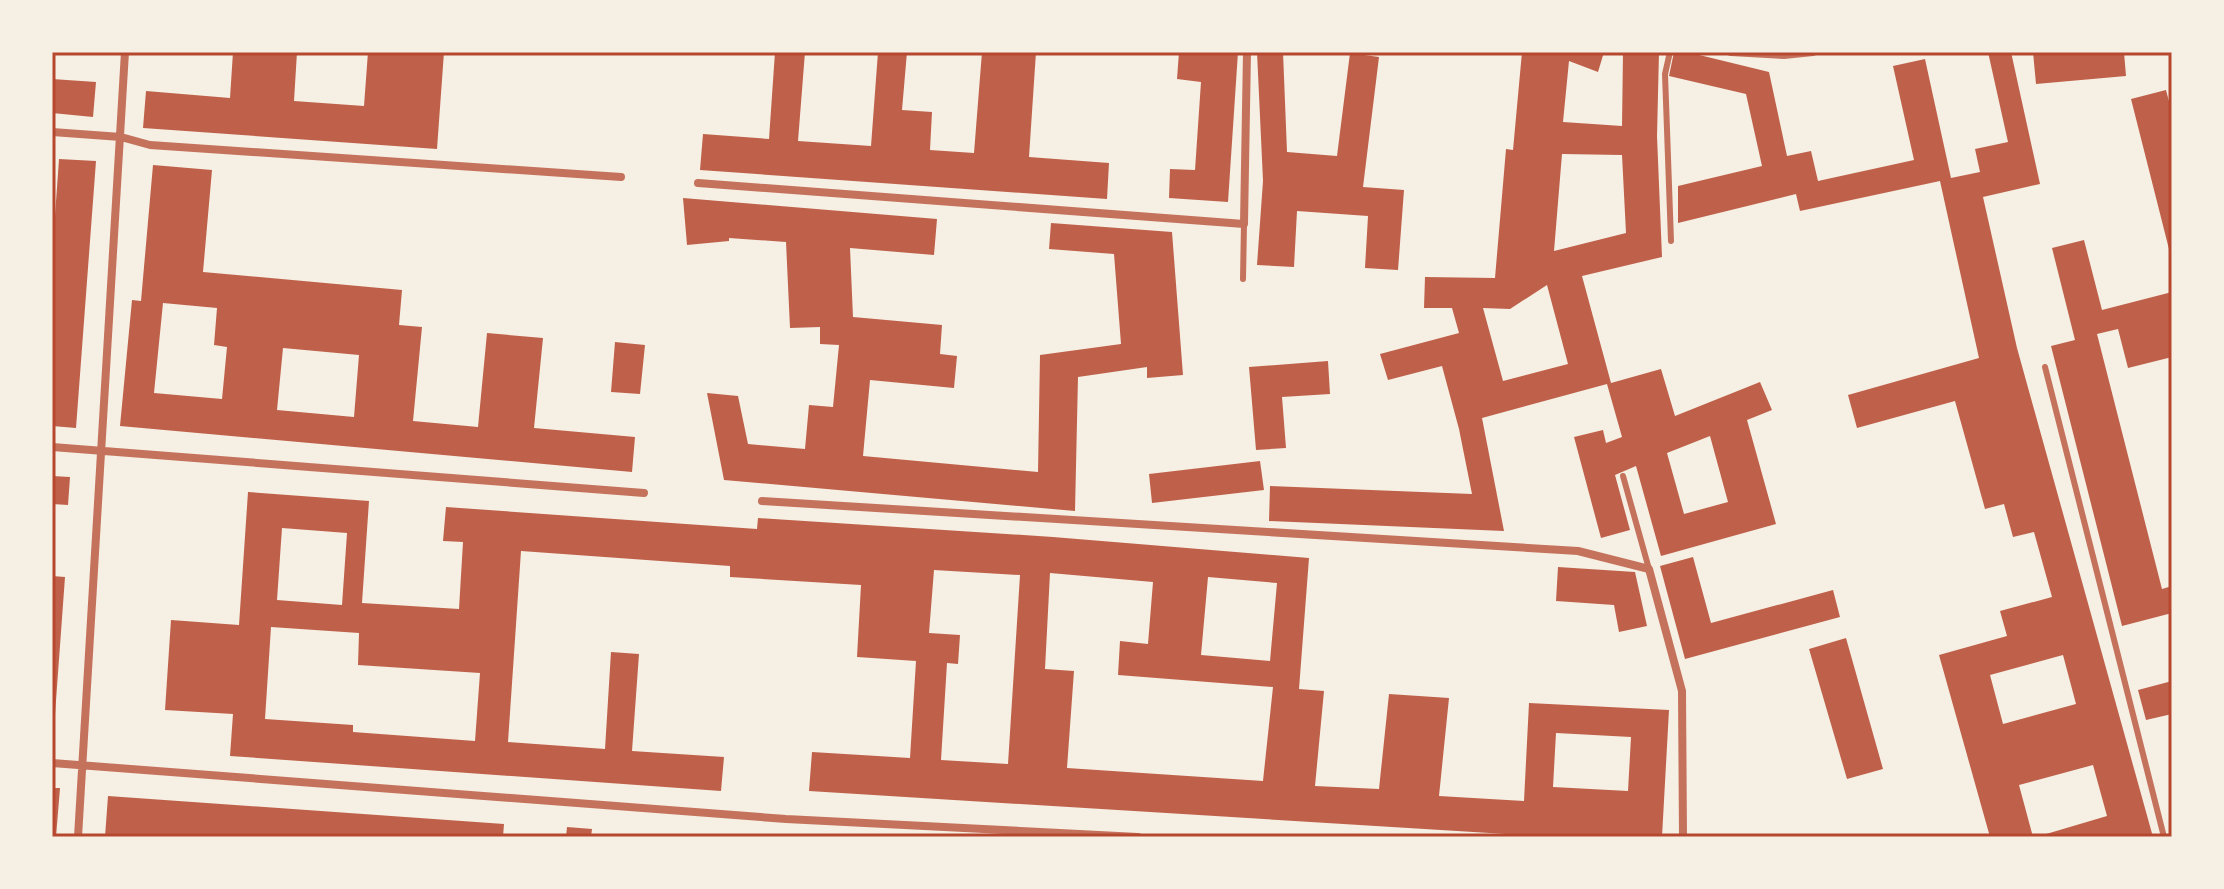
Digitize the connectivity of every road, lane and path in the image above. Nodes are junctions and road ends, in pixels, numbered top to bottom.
1 (125, 52) edge
2 (1247, 52) edge
3 (1670, 52) edge
4 (1731, 52) edge
5 (1813, 52) edge
6 (52, 132) edge
7 (121, 137) junction
8 (621, 177) dead end
9 (698, 183) dead end
10 (1244, 224) junction
11 (1671, 241) dead end
12 (1243, 279) dead end
13 (2045, 367) dead end
14 (52, 447) edge
15 (101, 450) junction
16 (1623, 476) dead end
17 (644, 493) dead end
18 (762, 501) dead end
19 (1649, 569) junction
20 (52, 763) edge
21 (84, 765) junction
22 (78, 837) edge
23 (1138, 837) edge
24 (1683, 837) edge
25 (2164, 837) edge

1 - 7 street
2 - 10 street
3 - 11 lane
4 - 5 street
6 - 7 street
7 - 8 street
7 - 15 street
9 - 10 street
10 - 12 lane
13 - 25 lane
14 - 15 street
15 - 17 street
15 - 21 street
16 - 19 lane
18 - 19 street
19 - 24 street
20 - 21 street
21 - 22 street
21 - 23 street

